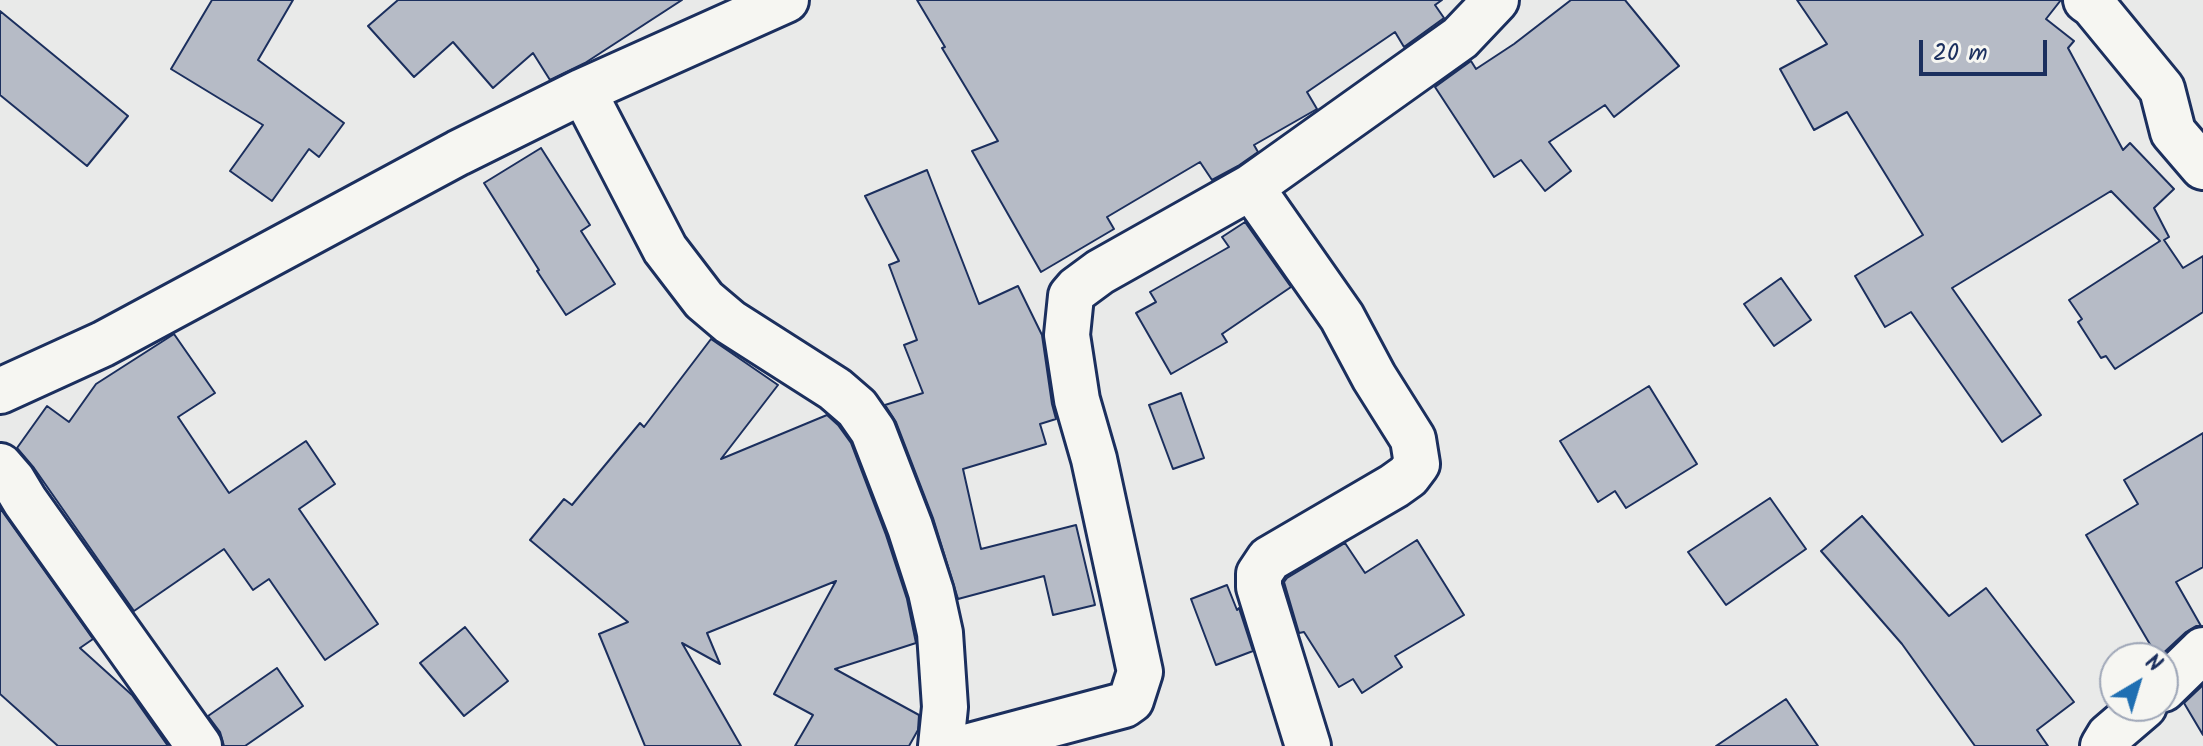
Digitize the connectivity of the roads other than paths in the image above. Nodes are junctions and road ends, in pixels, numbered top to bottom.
1 (786, 0) edge
2 (1496, 0) edge
3 (2086, 0) edge
4 (583, 91) junction
5 (2188, 119) edge
6 (2203, 167) edge
7 (1251, 187) junction
8 (0, 391) edge
9 (0, 466) edge
10 (2203, 650) edge
11 (2179, 673) edge
12 (2125, 722) edge
13 (199, 746) edge
14 (941, 746) edge
15 (970, 746) edge
16 (1308, 746) edge
17 (2103, 746) edge

1 - 4 street
2 - 7 street
3 - 5 street
4 - 8 street
4 - 14 street
5 - 6 street
7 - 15 street
7 - 16 street
9 - 13 street
10 - 11 street
12 - 17 street

